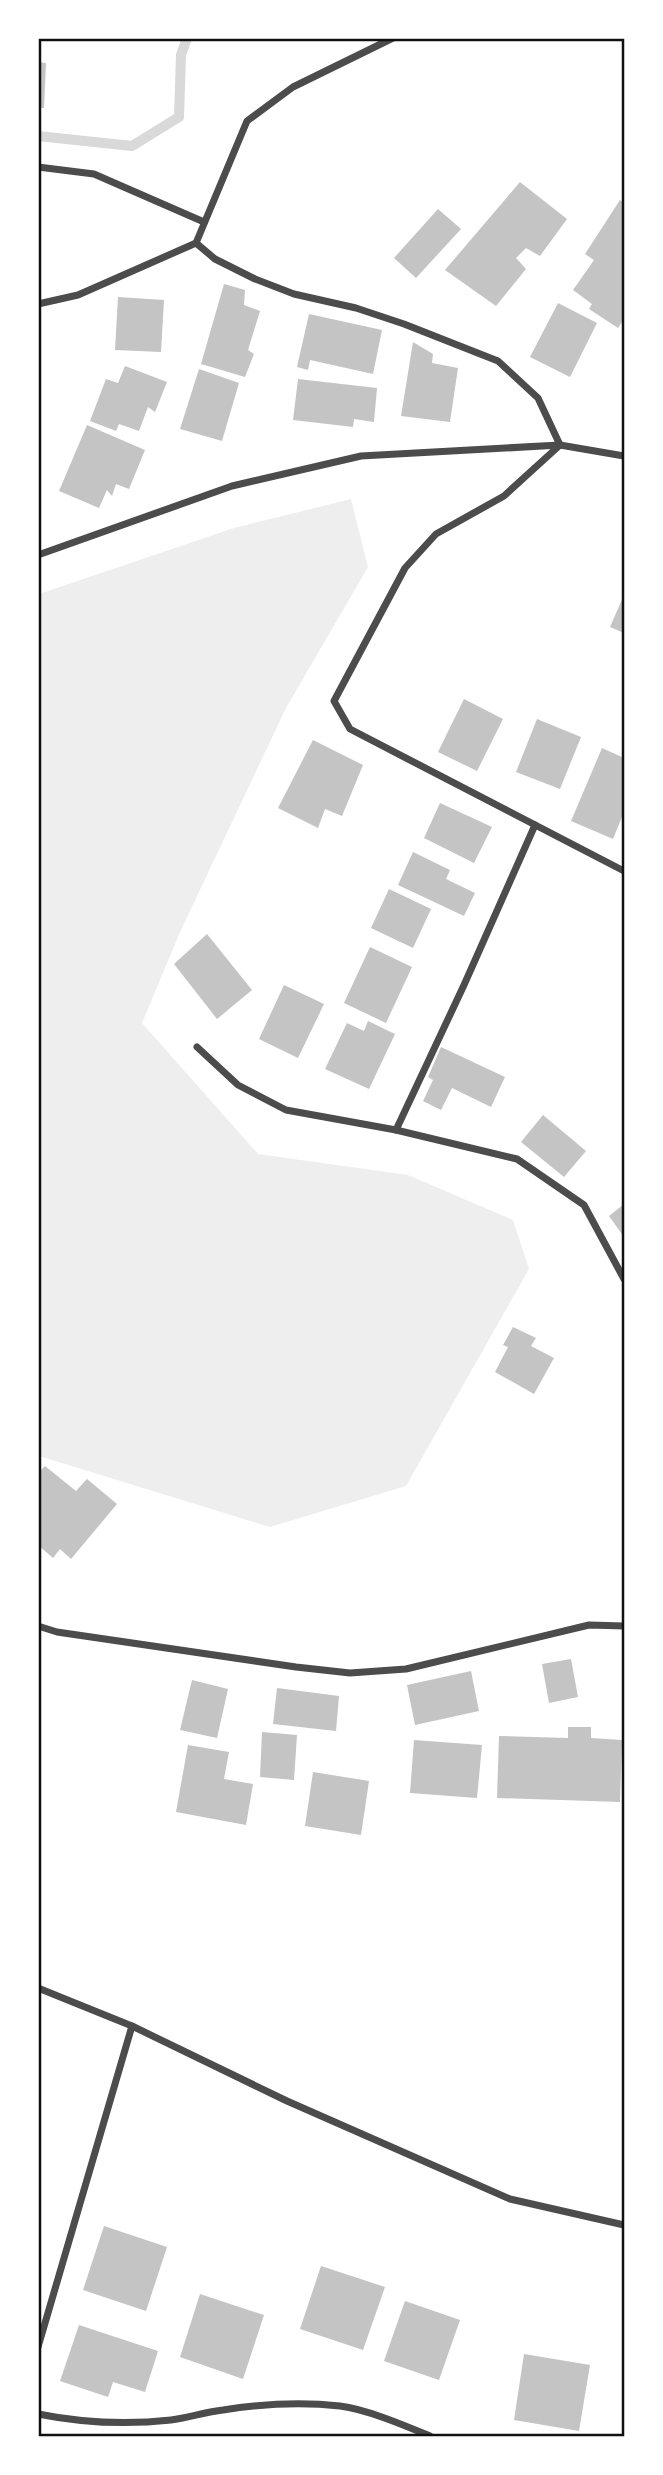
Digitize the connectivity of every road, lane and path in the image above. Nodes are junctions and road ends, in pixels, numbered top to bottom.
1 (393, 38) edge
2 (38, 167) edge
3 (204, 222) junction
4 (196, 243) junction
5 (38, 304) edge
6 (560, 445) junction
7 (625, 456) edge
8 (38, 555) edge
9 (536, 825) junction
10 (625, 871) edge
11 (197, 1047) dead end
12 (396, 1130) junction
13 (625, 1279) edge
14 (38, 1626) edge
15 (625, 1626) edge
16 (38, 1989) edge
17 (132, 2026) junction
18 (625, 2225) edge
19 (38, 2347) edge
20 (38, 2414) edge
21 (430, 2437) edge

1 - 3 street
2 - 3 street
3 - 4 street
4 - 5 street
4 - 6 street
6 - 7 street
6 - 8 street
6 - 9 street
9 - 10 street
9 - 12 street
11 - 12 street
12 - 13 street
14 - 15 street
16 - 17 street
17 - 18 street
17 - 19 street
20 - 21 street

